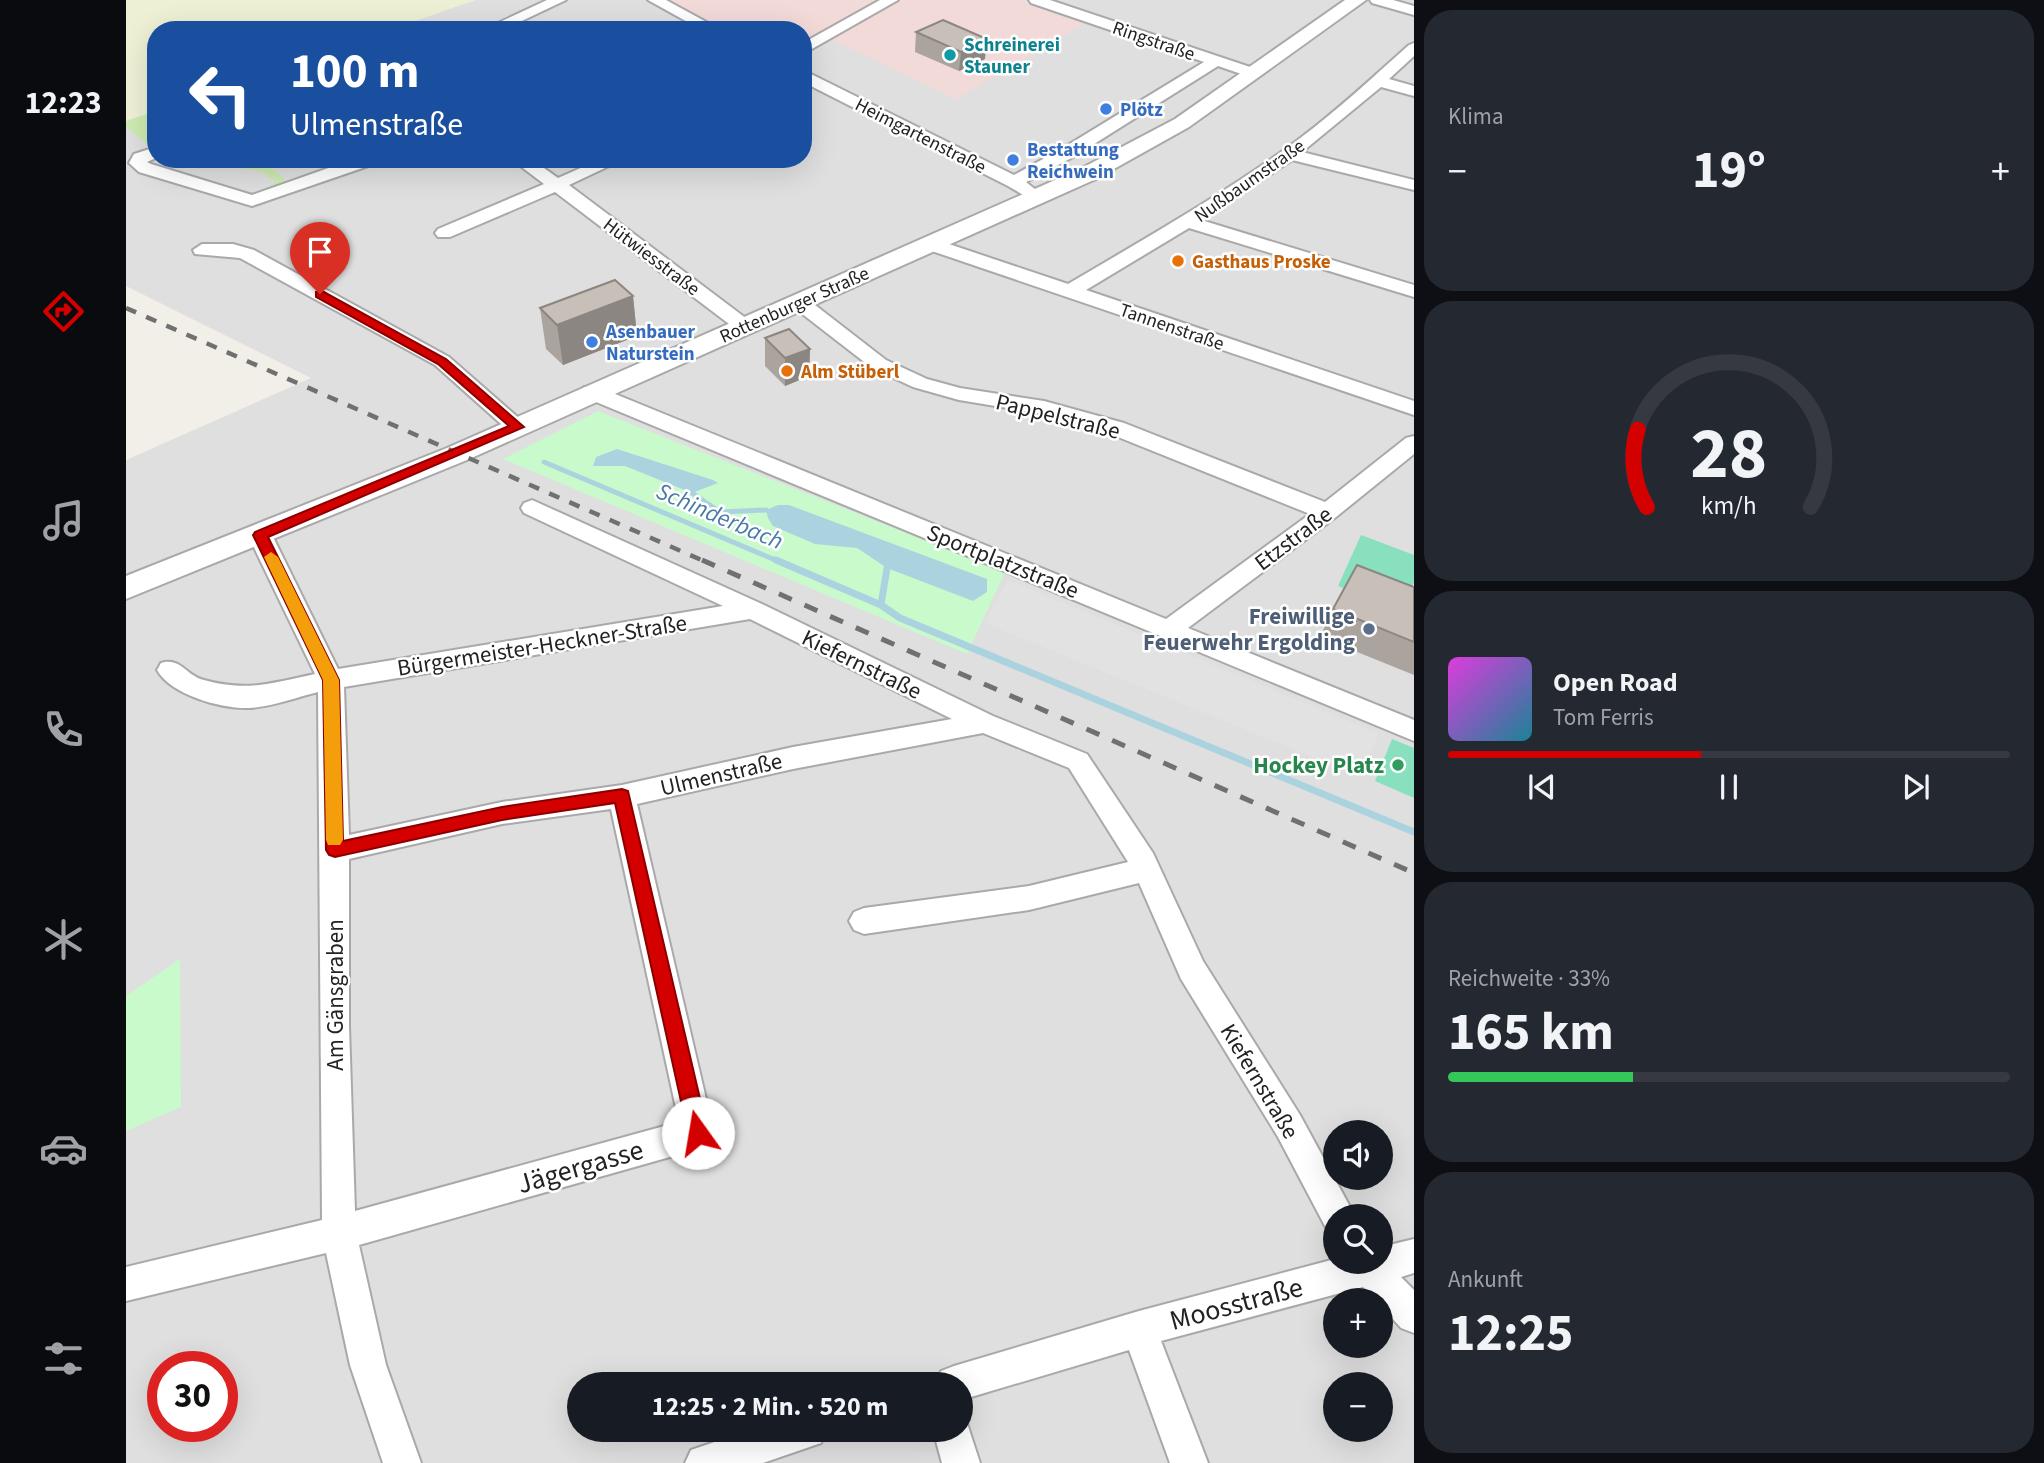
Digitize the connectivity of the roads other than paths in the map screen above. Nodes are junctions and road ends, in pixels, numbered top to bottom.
1 (559, 0) edge
2 (655, 0) edge
3 (891, 0) edge
4 (1036, 0) edge
5 (1357, 0) edge
6 (1377, 0) edge
7 (1060, 3) edge
8 (1414, 11) edge
9 (513, 21) edge
10 (696, 21) edge
11 (812, 44) edge
12 (1414, 48) edge
13 (1216, 61) junction
14 (1253, 73) junction
15 (812, 81) edge
16 (1378, 81) junction
17 (1414, 91) edge
18 (1290, 153) junction
19 (147, 155) edge
20 (346, 168) edge
21 (532, 168) edge
22 (597, 168) edge
23 (1014, 182) junction
24 (1414, 185) edge
25 (559, 186) junction
26 (1037, 198) junction
27 (1188, 222) junction
28 (444, 233) dead end
29 (930, 244) junction
30 (202, 250) dead end
31 (1414, 291) edge
32 (1069, 292) junction
33 (799, 302) junction
34 (744, 326) junction
35 (591, 392) junction
36 (1414, 408) edge
37 (518, 427) junction
38 (1414, 443) edge
39 (532, 508) dead end
40 (1328, 512) junction
41 (260, 535) junction
42 (126, 588) edge
43 (753, 610) junction
44 (1168, 629) junction
45 (170, 670) dead end
46 (331, 680) junction
47 (984, 723) junction
48 (1414, 731) edge
49 (622, 796) junction
50 (335, 850) junction
51 (1147, 869) junction
52 (864, 921) dead end
53 (1331, 1204) edge
54 (339, 1233) junction
55 (1414, 1256) edge
56 (1393, 1260) edge
57 (1332, 1274) edge
58 (1373, 1274) edge
59 (126, 1284) edge
60 (1414, 1315) edge
61 (1139, 1329) junction
62 (973, 1378) edge
63 (770, 1442) edge
64 (955, 1442) edge
65 (402, 1463) edge
66 (704, 1463) edge
67 (961, 1463) edge
68 (1189, 1463) edge

1 - 9 street
2 - 10 street
3 - 11 street
4 - 7 street, Ringstraße
5 - 14 street, Rottenburger Straße
6 - 8 street
7 - 13 street, Ringstraße
12 - 16 street, Nußbaumstraße
13 - 14 street, Ringstraße
13 - 23 street
14 - 26 street, Rottenburger Straße
15 - 23 street, Heimgartenstraße
16 - 17 street
16 - 18 street, Nußbaumstraße
18 - 24 street
18 - 27 street, Nußbaumstraße
19 - 20 street
21 - 25 street, Hütwiesstraße
22 - 25 street
23 - 26 street, Heimgartenstraße
25 - 28 street
25 - 34 street, Hütwiesstraße
26 - 29 street, Rottenburger Straße
27 - 31 street
27 - 32 street, Nußbaumstraße
29 - 32 street, Tannenstraße
29 - 33 street, Rottenburger Straße
30 - 37 street
32 - 36 street, Tannenstraße
33 - 34 street, Rottenburger Straße
33 - 40 street, Pappelstraße
34 - 35 street, Rottenburger Straße
35 - 37 street, Rottenburger Straße
35 - 44 street, Sportplatzstraße
37 - 41 street, Rottenburger Straße
38 - 40 street, Etzstraße
39 - 43 street, Kiefernstraße
40 - 44 street, Etzstraße
41 - 42 street, Rottenburger Straße
41 - 46 street, Am Gänsgraben
43 - 46 street, Bürgermeister-Heckner-Straße
43 - 47 street, Kiefernstraße
44 - 48 street, Sportplatzstraße
45 - 46 street, Bürgermeister-Heckner-Straße
46 - 50 street, Am Gänsgraben
47 - 49 street, Ulmenstraße
47 - 51 street, Kiefernstraße
49 - 50 street, Ulmenstraße
49 - 54 street, Jägergasse
50 - 54 street, Am Gänsgraben
51 - 52 street
51 - 53 street, Kiefernstraße
54 - 59 street, Jägergasse
54 - 65 street, Am Gänsgraben
55 - 56 street, Moosstraße
57 - 61 street, Moosstraße
58 - 60 street
61 - 62 street, Moosstraße
61 - 68 street, Moosstraße
63 - 66 street
64 - 67 street

